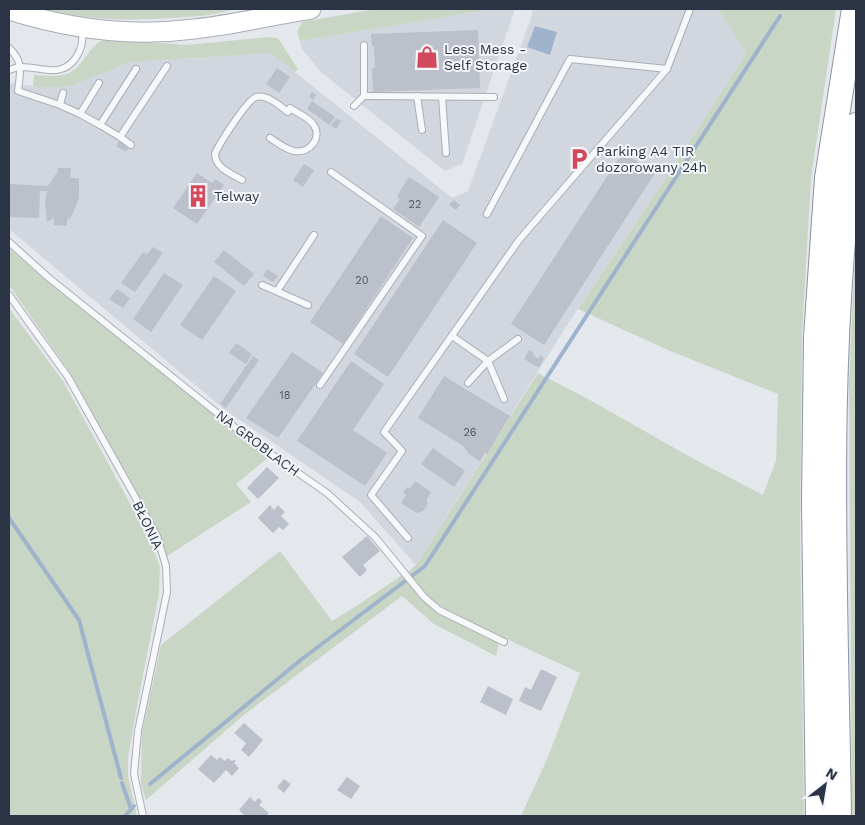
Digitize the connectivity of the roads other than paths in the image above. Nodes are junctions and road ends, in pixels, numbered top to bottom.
1 (311, 9) edge
2 (690, 9) edge
3 (854, 9) edge
4 (9, 10) edge
5 (82, 28) junction
6 (364, 45) dead end
7 (9, 48) edge
8 (168, 66) dead end
9 (21, 67) junction
10 (136, 69) dead end
11 (666, 69) junction
12 (9, 70) edge
13 (99, 82) dead end
14 (63, 93) dead end
15 (364, 96) junction
16 (417, 96) junction
17 (442, 97) junction
18 (494, 97) dead end
19 (60, 105) junction
20 (354, 106) dead end
21 (80, 114) junction
22 (856, 124) edge
23 (100, 126) junction
24 (422, 130) dead end
25 (120, 137) junction
26 (270, 138) dead end
27 (131, 145) dead end
28 (446, 153) dead end
29 (331, 172) dead end
30 (242, 180) dead end
31 (487, 214) dead end
32 (314, 236) dead end
33 (9, 242) edge
34 (262, 285) dead end
35 (277, 291) junction
36 (9, 295) edge
37 (308, 305) dead end
38 (452, 336) junction
39 (518, 339) dead end
40 (488, 361) junction
41 (468, 383) dead end
42 (320, 385) dead end
43 (504, 399) dead end
44 (408, 538) dead end
45 (504, 642) dead end
46 (143, 816) edge
47 (818, 816) edge
48 (839, 816) edge

1 - 5 main road
2 - 11 lane
3 - 47 highway
4 - 5 main road
5 - 9 lane
6 - 15 lane
7 - 9 lane
8 - 25 lane
9 - 12 lane
9 - 19 lane
10 - 23 lane
11 - 31 lane
11 - 38 lane
13 - 21 lane
14 - 19 lane
15 - 16 lane
15 - 20 lane
16 - 17 lane
16 - 24 lane
17 - 18 lane
17 - 28 lane
19 - 21 lane
21 - 23 lane
22 - 48 highway
23 - 25 lane
25 - 27 lane
26 - 30 lane
29 - 42 lane
32 - 35 lane
33 - 45 lane, NA GROBLACH
34 - 35 lane
35 - 37 lane
36 - 46 lane, BŁONIA
38 - 40 lane
38 - 44 lane
39 - 40 lane
40 - 41 lane
40 - 43 lane

